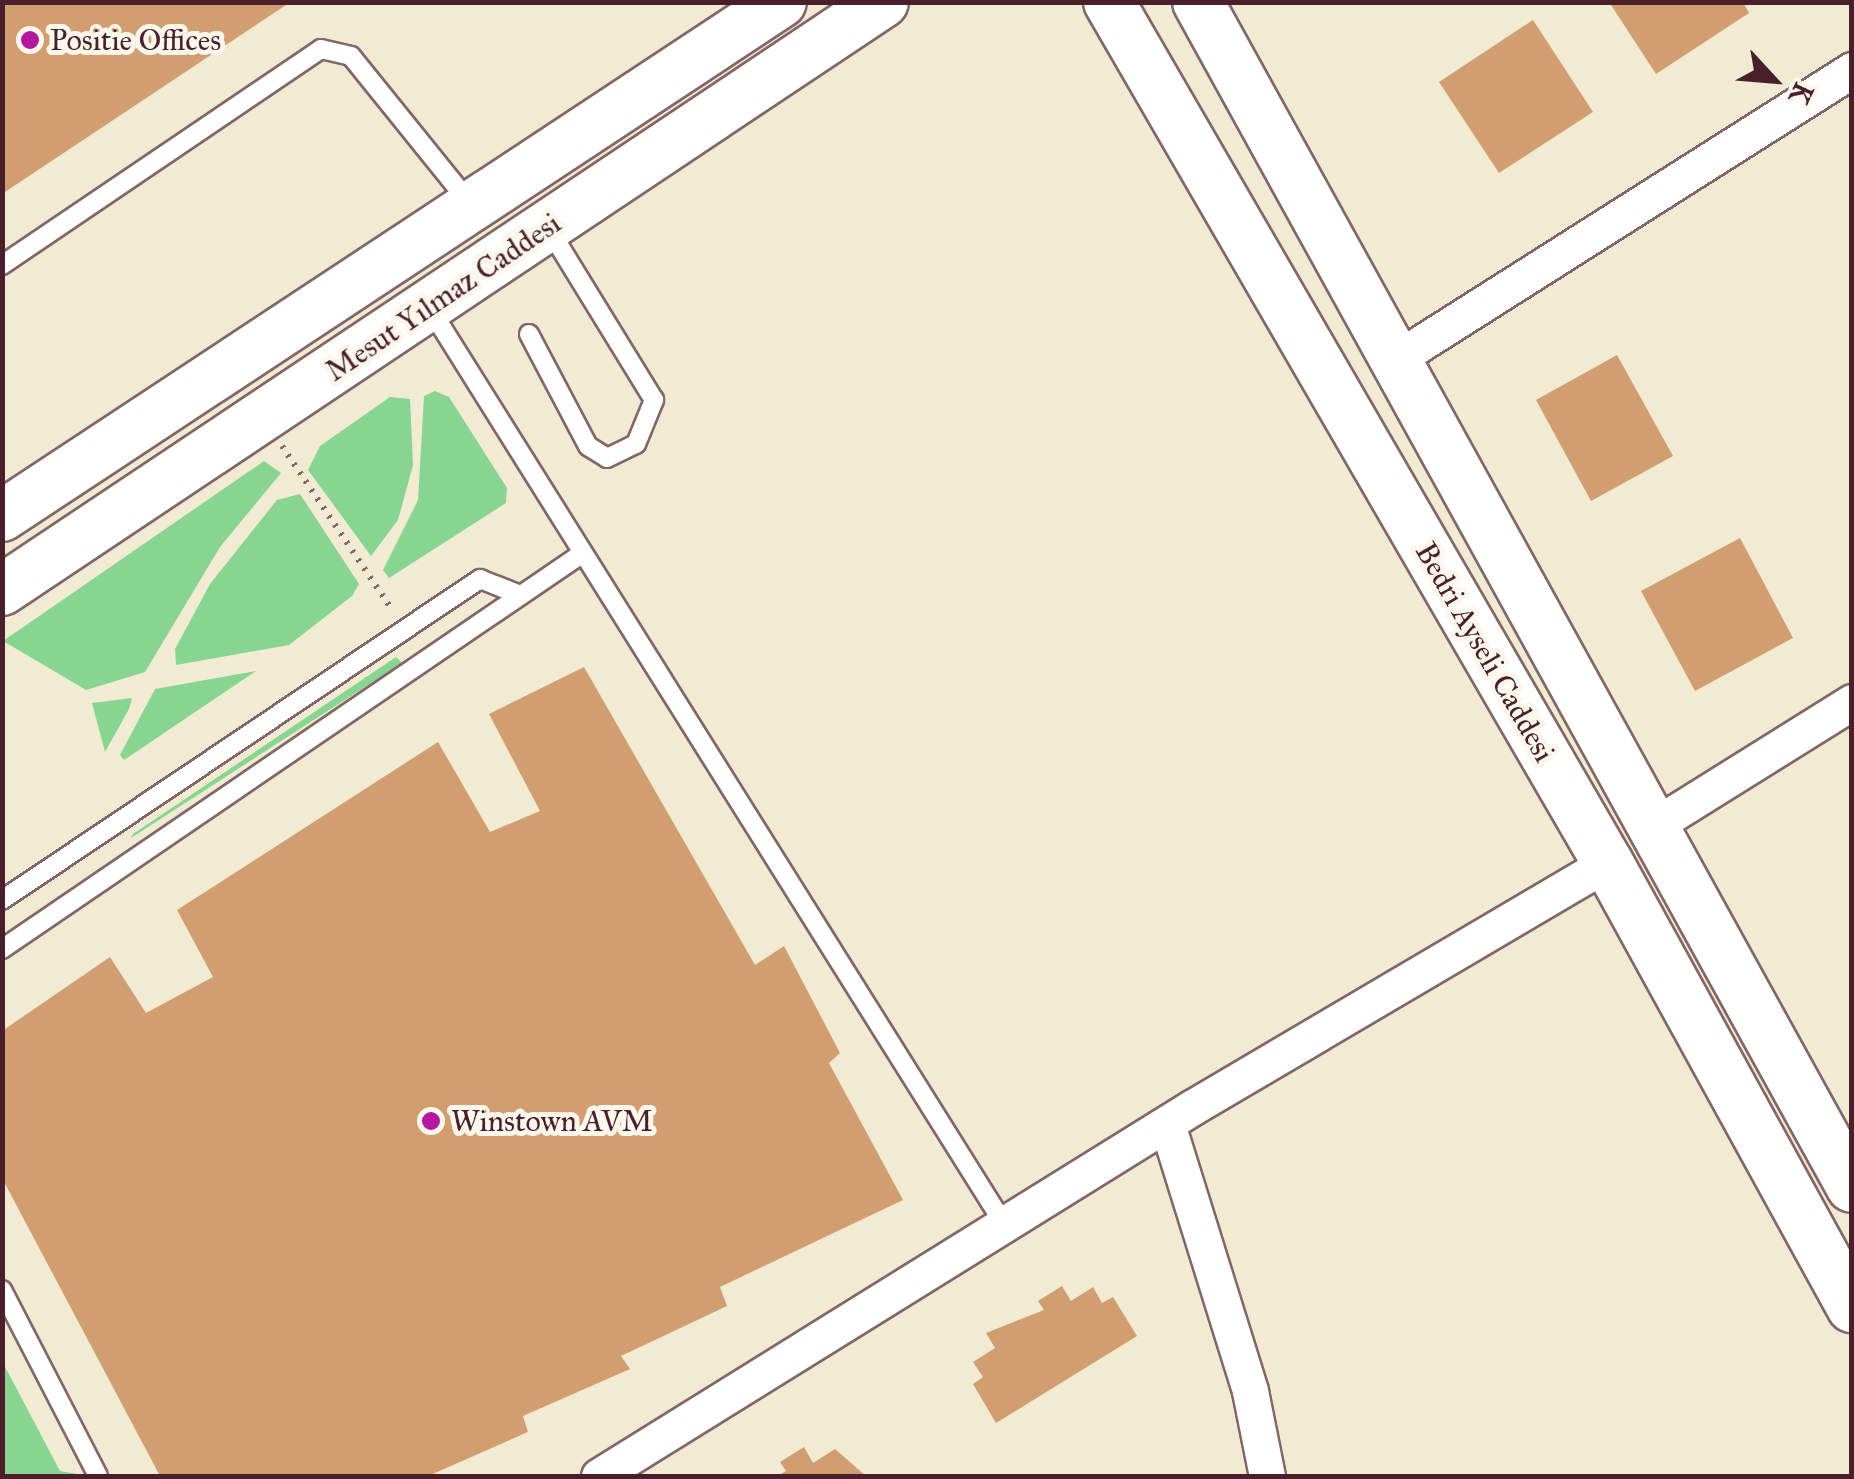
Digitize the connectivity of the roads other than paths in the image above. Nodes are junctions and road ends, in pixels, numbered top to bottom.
1 (780, 2) edge
2 (883, 2) edge
3 (1109, 2) edge
4 (1198, 2) edge
5 (1852, 70) edge
6 (472, 205) junction
7 (548, 228) junction
8 (2, 264) edge
9 (429, 307) junction
10 (529, 334) dead end
11 (1396, 359) junction
12 (2, 516) edge
13 (583, 553) junction
14 (2, 590) edge
15 (520, 595) junction
16 (1852, 702) edge
17 (1655, 825) junction
18 (1608, 863) junction
19 (2, 900) edge
20 (2, 949) edge
21 (1166, 1124) junction
22 (1852, 1187) edge
23 (1004, 1224) junction
24 (2, 1290) edge
25 (1852, 1307) edge
26 (98, 1476) edge
27 (602, 1476) edge
28 (1267, 1476) edge

1 - 6 main road, Mesut Yılmaz Caddesi
2 - 7 main road, Mesut Yılmaz Caddesi
3 - 18 main road, Bedri Ayseli Caddesi
4 - 11 main road, Bedri Ayseli Caddesi
5 - 11 street
6 - 8 lane
6 - 12 main road, Mesut Yılmaz Caddesi
7 - 9 main road, Mesut Yılmaz Caddesi
7 - 10 lane
9 - 13 lane
9 - 14 main road, Mesut Yılmaz Caddesi
11 - 17 main road, Bedri Ayseli Caddesi
13 - 15 lane
13 - 23 lane
15 - 19 lane
15 - 20 lane
16 - 17 street
17 - 22 main road, Bedri Ayseli Caddesi
18 - 21 street
18 - 25 main road, Bedri Ayseli Caddesi
21 - 23 street
21 - 28 street
23 - 27 street
24 - 26 lane

